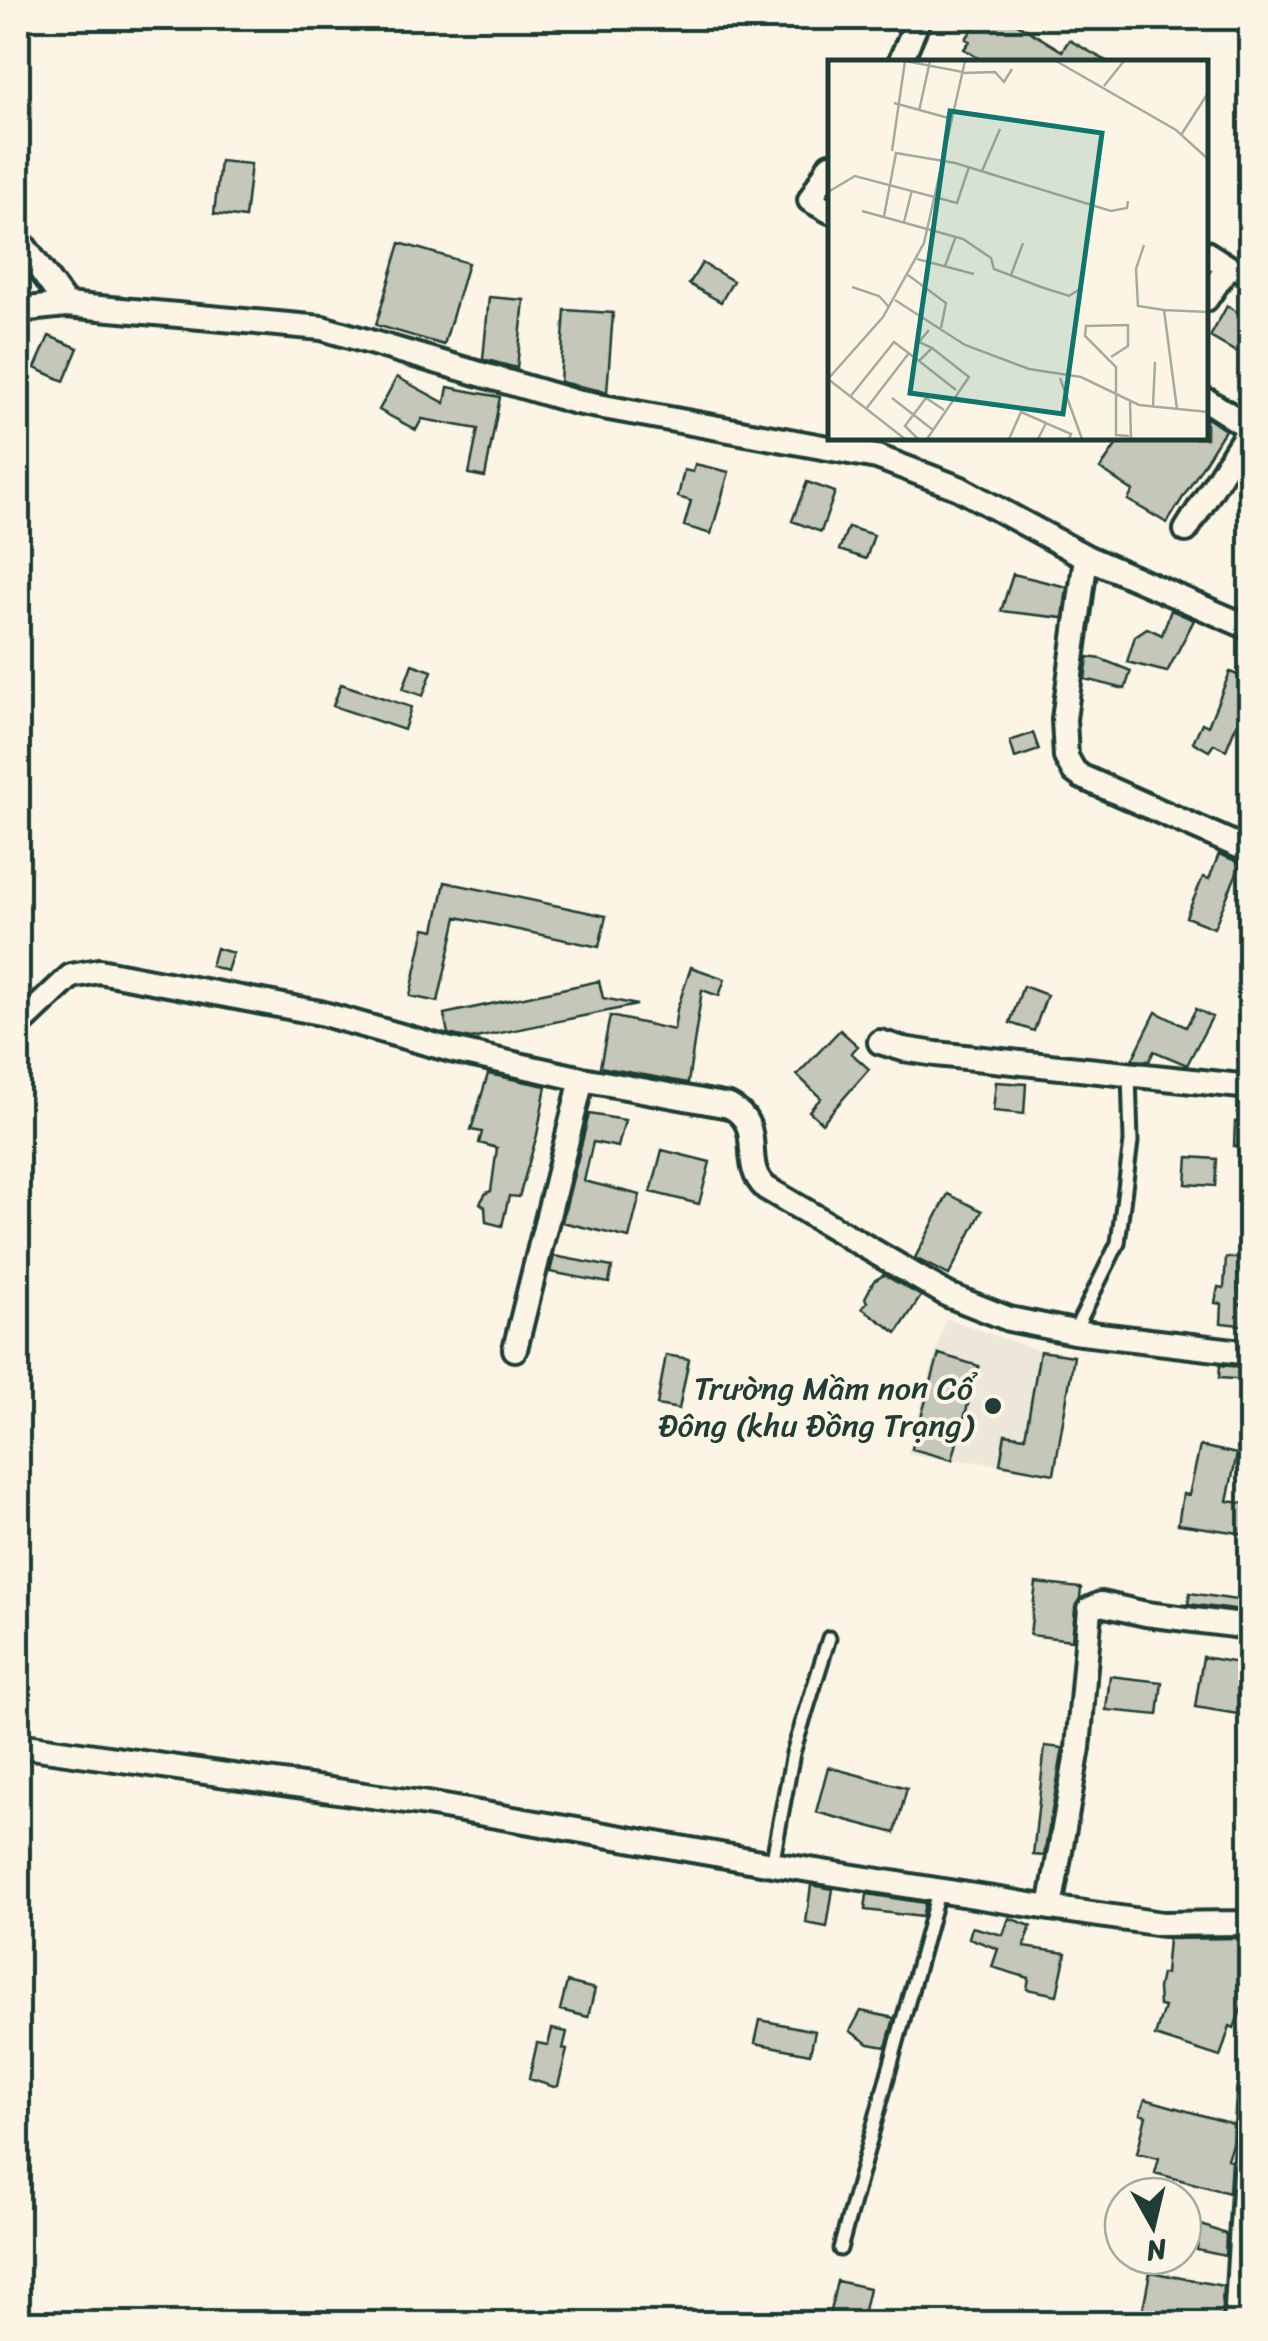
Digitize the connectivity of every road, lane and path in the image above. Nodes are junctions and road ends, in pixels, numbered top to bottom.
1 (919, 18) edge
2 (901, 60) edge
3 (828, 168) edge
4 (828, 210) edge
5 (18, 238) edge
6 (1208, 253) edge
7 (1228, 267) junction
8 (1250, 282) edge
9 (1208, 297) edge
10 (66, 305) junction
11 (18, 310) edge
12 (1208, 401) edge
13 (1186, 530) dead end
14 (1086, 557) junction
15 (1250, 628) edge
16 (1248, 843) edge
17 (18, 1026) edge
18 (880, 1042) dead end
19 (1129, 1073) junction
20 (582, 1079) junction
21 (1250, 1087) edge
22 (1074, 1332) junction
23 (515, 1349) dead end
24 (1250, 1353) edge
25 (1250, 1627) edge
26 (828, 1638) dead end
27 (18, 1745) edge
28 (772, 1864) junction
29 (939, 1889) junction
30 (1050, 1908) junction
31 (1250, 1920) edge
32 (1250, 2090) edge
33 (840, 2249) dead end
34 (1246, 2276) edge
35 (1236, 2324) edge

1 - 2 street
3 - 4 street
5 - 10 street
6 - 7 street
7 - 8 lane
7 - 9 street
10 - 11 street
10 - 14 street
12 - 13 street
14 - 15 street
14 - 16 street
17 - 20 street
18 - 19 street
19 - 21 street
19 - 22 lane
20 - 22 street
20 - 23 street
22 - 24 street
25 - 30 street
26 - 28 lane
27 - 28 street
28 - 29 street
29 - 30 street
29 - 33 lane
30 - 31 street
32 - 34 street
34 - 35 street

